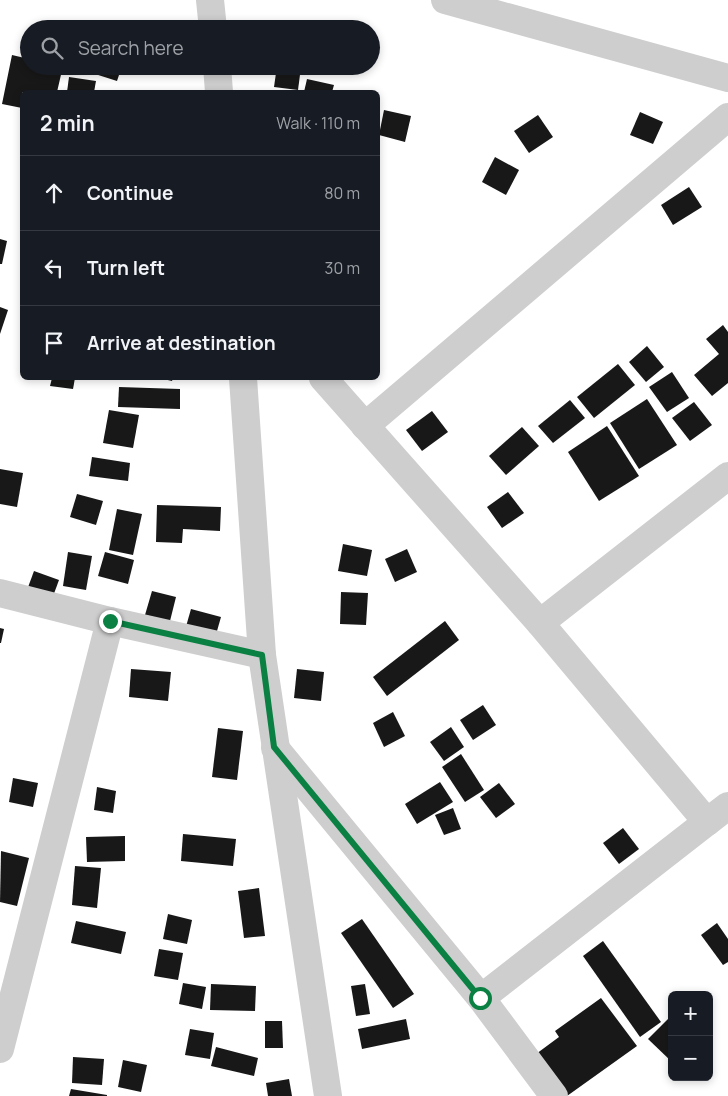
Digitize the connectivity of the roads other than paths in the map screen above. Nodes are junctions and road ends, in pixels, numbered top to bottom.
1 (210, 0) edge
2 (445, 0) edge
3 (212, 20) edge
4 (217, 75) edge
5 (728, 78) edge
6 (219, 90) edge
7 (728, 117) edge
8 (243, 380) edge
9 (325, 380) edge
10 (365, 426) junction
11 (728, 476) edge
12 (0, 593) edge
13 (110, 621) junction
14 (540, 623) junction
15 (262, 655) junction
16 (274, 747) junction
17 (718, 814) edge
18 (480, 998) junction
19 (0, 1049) edge
20 (328, 1096) edge
21 (554, 1096) edge

1 - 3 street
2 - 5 street
4 - 6 street
7 - 10 street
8 - 15 street
9 - 10 street
10 - 14 street
11 - 14 street
12 - 13 street
13 - 15 street
13 - 19 street
14 - 17 street
15 - 16 street
16 - 18 street
16 - 20 street
17 - 18 street
18 - 21 street

